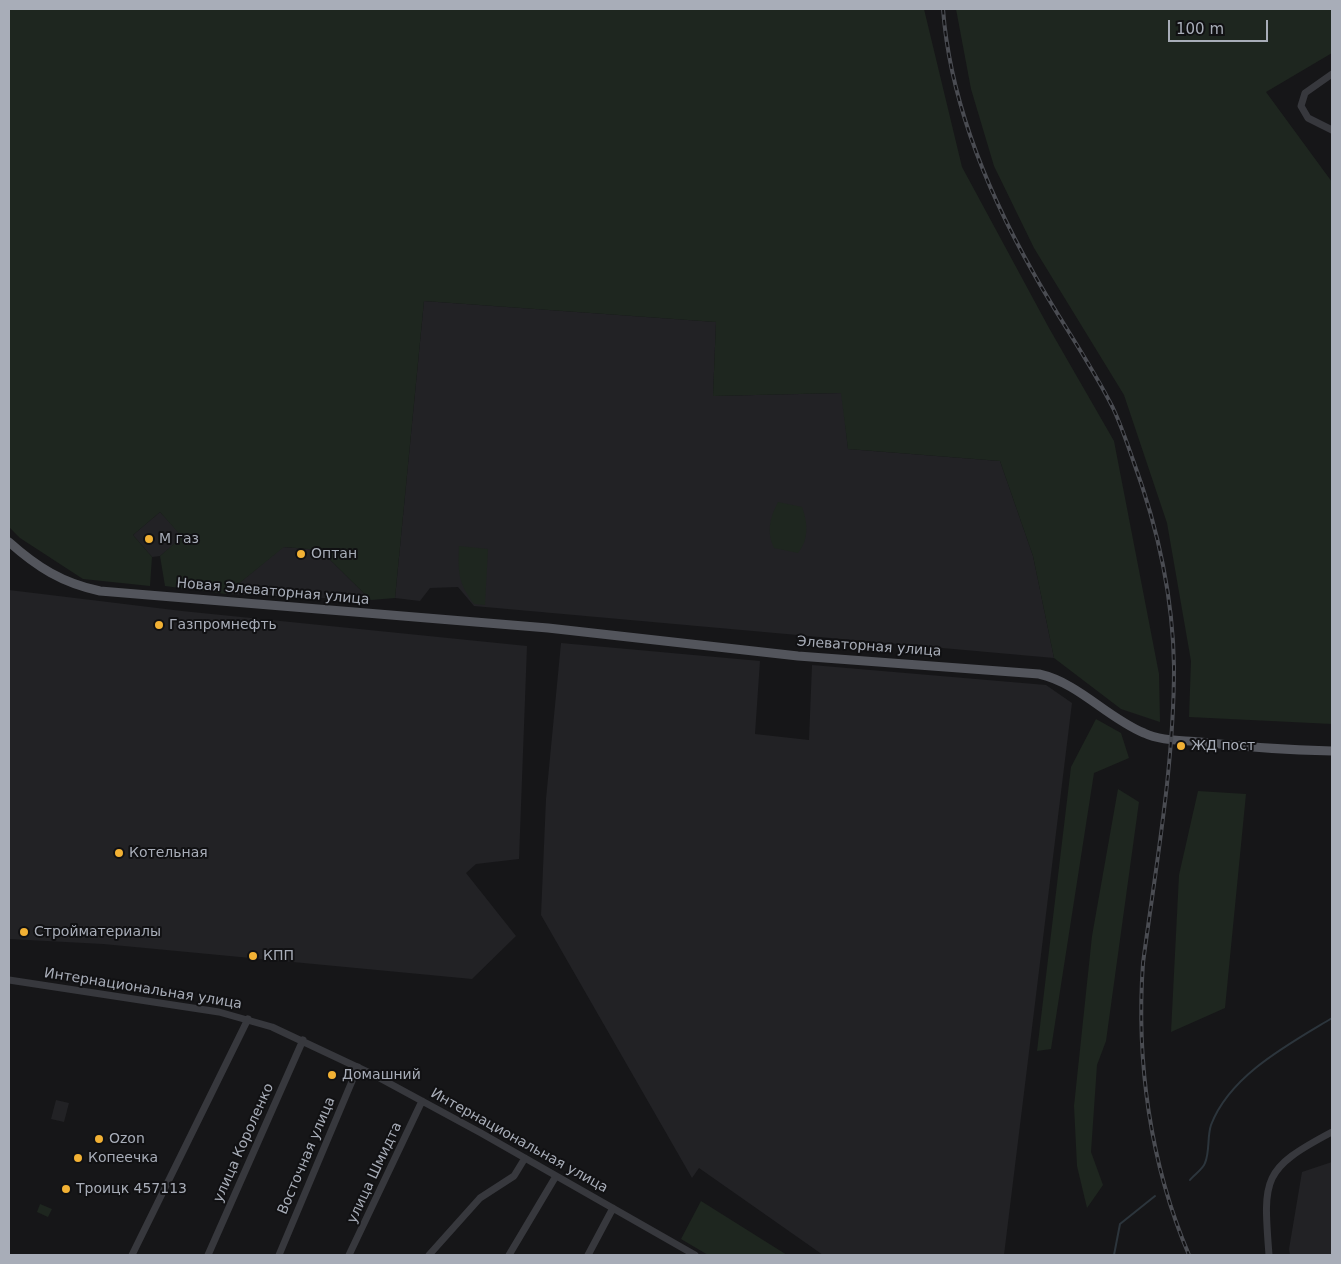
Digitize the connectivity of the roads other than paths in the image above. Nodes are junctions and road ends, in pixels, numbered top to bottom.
1 (1332, 74) edge
2 (1332, 130) edge
3 (9, 542) edge
4 (548, 628) joint
5 (1332, 751) edge
6 (9, 980) edge
7 (248, 1019) junction
8 (303, 1040) junction
9 (358, 1067) junction
10 (422, 1102) junction
11 (1332, 1132) edge
12 (525, 1158) junction
13 (556, 1176) junction
14 (613, 1208) junction
15 (684, 1252) edge
16 (132, 1255) edge
17 (208, 1255) edge
18 (279, 1255) edge
19 (350, 1255) edge
20 (429, 1255) edge
21 (509, 1255) edge
22 (588, 1255) edge
23 (695, 1255) edge
24 (1270, 1255) edge

1 - 2 street
3 - 4 main road, Новая Элеваторная улица
4 - 5 main road, Элеваторная улица
6 - 7 street, Интернациональная улица
7 - 8 street, Интернациональная улица
7 - 16 street
8 - 9 street, Интернациональная улица
8 - 17 street, улица Короленко
9 - 10 street, Интернациональная улица
9 - 18 street, Восточная улица
10 - 12 street, Интернациональная улица
10 - 19 street, улица Шмидта
11 - 24 street
12 - 13 street, Интернациональная улица
12 - 20 street
13 - 14 street, Интернациональная улица
13 - 21 street
14 - 15 street, Интернациональная улица
14 - 22 street
15 - 23 street, Интернациональная улица

